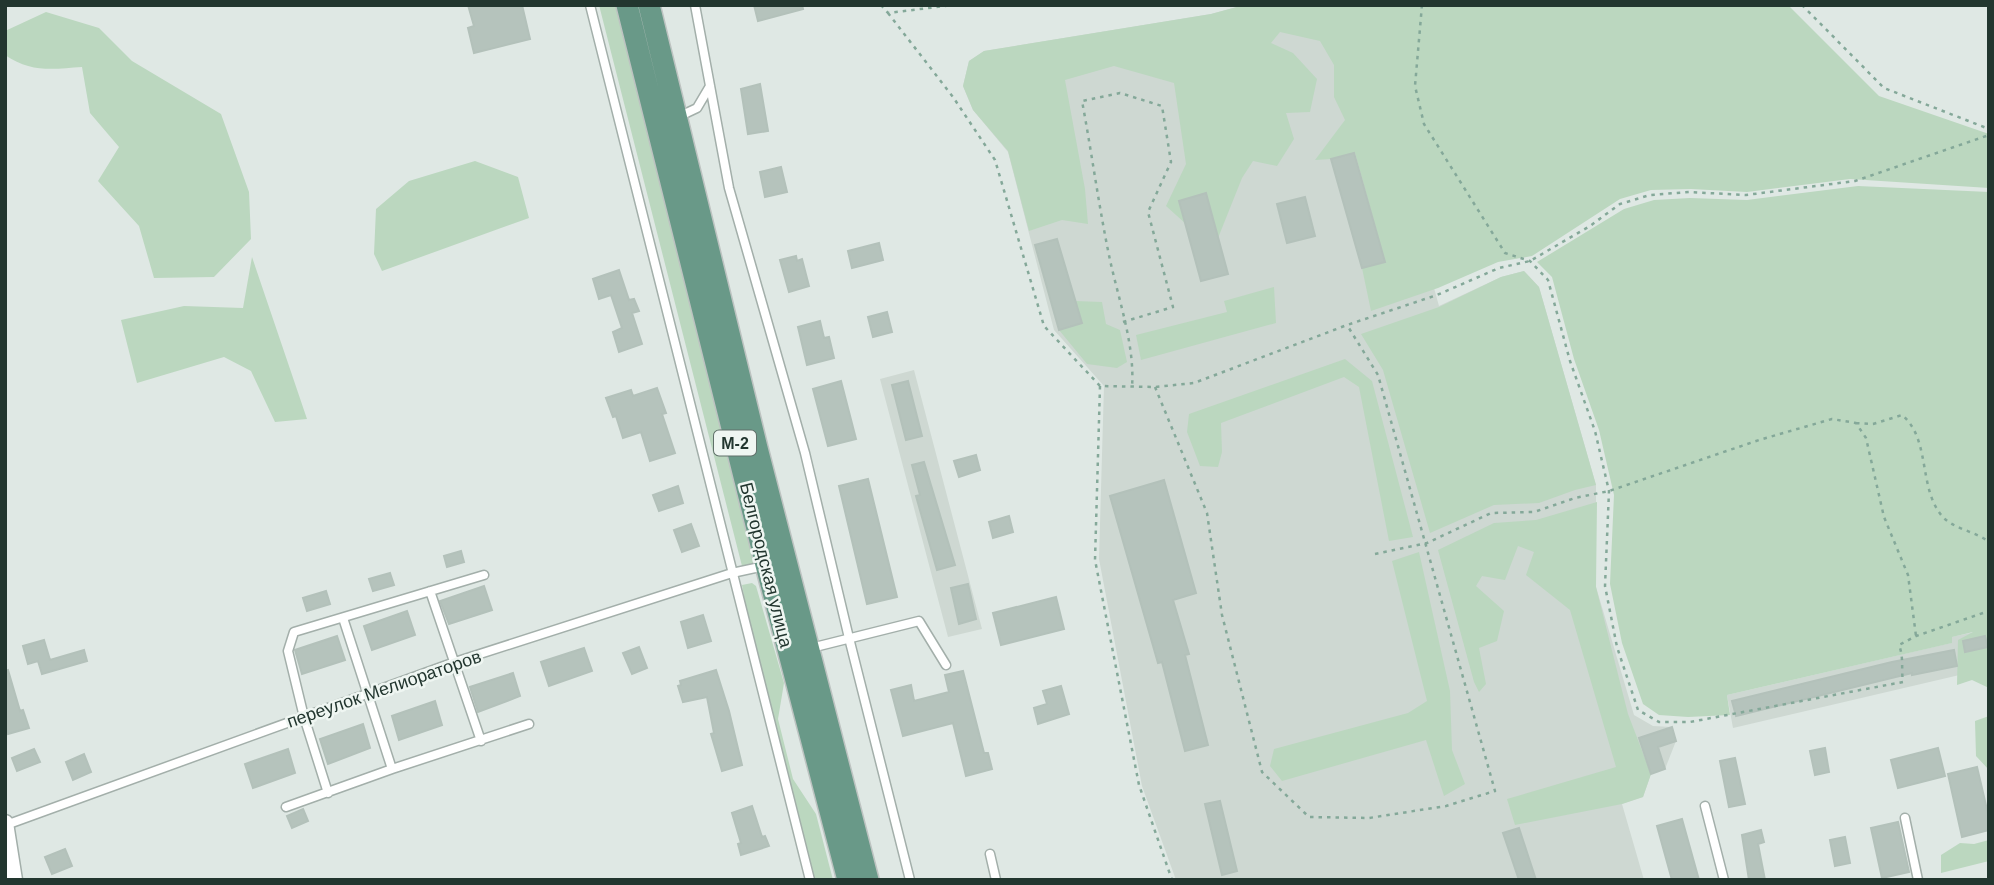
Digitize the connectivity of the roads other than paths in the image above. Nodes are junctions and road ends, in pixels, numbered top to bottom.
1 (590, 5) edge
2 (627, 5) edge
3 (649, 5) edge
4 (695, 5) edge
5 (709, 86) junction
6 (659, 91) junction
7 (677, 118) junction
8 (766, 565) junction
9 (732, 573) junction
10 (484, 575) dead end
11 (430, 591) junction
12 (343, 618) junction
13 (849, 638) junction
14 (808, 649) junction
15 (456, 663) junction
16 (946, 665) dead end
17 (367, 694) junction
18 (304, 717) junction
19 (529, 724) dead end
20 (481, 741) junction
21 (392, 769) junction
22 (328, 793) junction
23 (1705, 806) dead end
24 (286, 807) dead end
25 (1905, 818) dead end
26 (6, 824) edge
27 (990, 854) dead end
28 (14, 880) edge
29 (810, 880) edge
30 (848, 880) edge
31 (868, 880) edge
32 (910, 880) edge
33 (996, 880) edge
34 (1724, 880) edge
35 (1918, 880) edge

1 - 9 lane
2 - 6 main road, Белгородская улица / М-2
3 - 6 main road, Белгородская улица / М-2
4 - 5 lane
5 - 7 lane
5 - 13 lane
6 - 7 main road, Белгородская улица / М-2
6 - 8 main road, Белгородская улица / М-2
7 - 14 main road, Белгородская улица / М-2
8 - 9 lane, переулок Мелиораторов
8 - 30 main road, Белгородская улица / М-2
9 - 15 lane, переулок Мелиораторов
9 - 29 lane
10 - 11 lane
11 - 12 lane
11 - 15 lane
12 - 17 lane
12 - 18 lane
13 - 14 lane
13 - 16 lane
13 - 32 lane
14 - 31 main road, Белгородская улица / М-2
15 - 17 lane, переулок Мелиораторов
15 - 20 lane
17 - 18 lane, переулок Мелиораторов
17 - 21 lane
18 - 22 lane
18 - 26 lane, переулок Мелиораторов
19 - 20 lane
20 - 21 lane
21 - 22 lane
22 - 24 lane
23 - 34 lane
25 - 35 lane
26 - 28 street
27 - 33 lane

